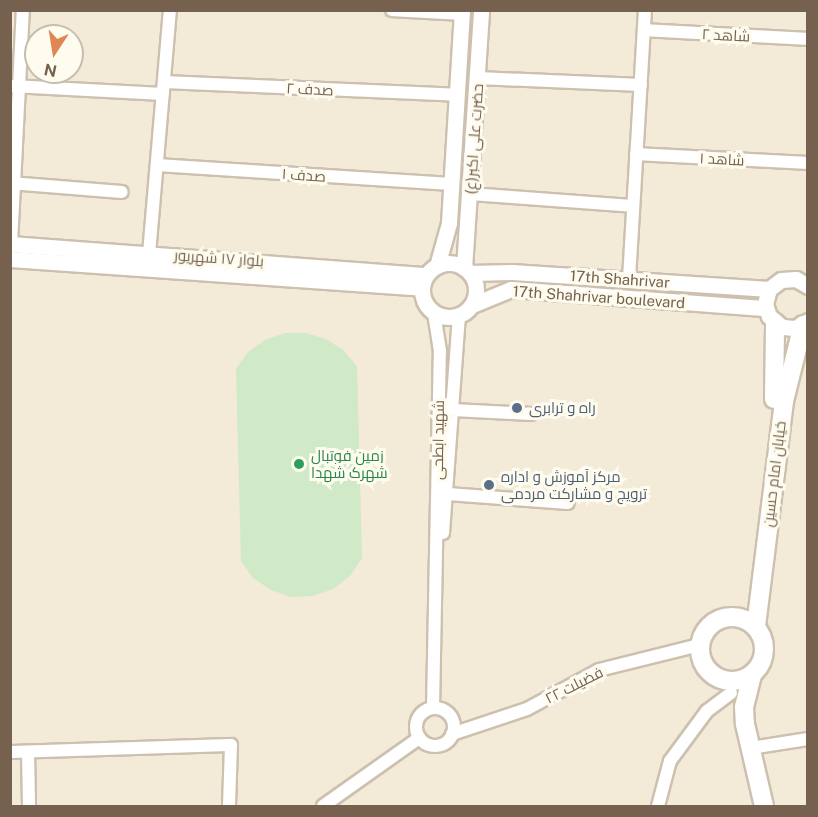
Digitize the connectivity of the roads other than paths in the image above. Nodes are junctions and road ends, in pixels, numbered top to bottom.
1 (23, 10) edge
2 (170, 10) edge
3 (392, 10) edge
4 (481, 10) edge
5 (645, 10) edge
6 (462, 12) edge
7 (644, 30) junction
8 (807, 39) edge
9 (478, 78) junction
10 (640, 85) junction
11 (14, 86) edge
12 (163, 88) junction
13 (457, 95) junction
14 (636, 154) junction
15 (453, 162) junction
16 (472, 163) junction
17 (807, 163) edge
18 (157, 165) junction
19 (12, 183) edge
20 (452, 184) junction
21 (122, 192) dead end
22 (470, 194) junction
23 (633, 206) junction
24 (11, 249) edge
25 (149, 254) junction
26 (467, 270) junction
27 (428, 276) junction
28 (629, 279) junction
29 (807, 286) edge
30 (770, 290) junction
31 (465, 310) junction
32 (434, 313) junction
33 (770, 315) junction
34 (805, 323) edge
35 (453, 410) junction
36 (531, 414) dead end
37 (448, 494) junction
38 (568, 503) dead end
39 (436, 567) junction
40 (750, 622) junction
41 (699, 645) junction
42 (752, 675) junction
43 (731, 687) junction
44 (433, 708) junction
45 (452, 734) junction
46 (419, 738) junction
47 (807, 740) edge
48 (751, 748) junction
49 (10, 752) edge
50 (28, 752) junction
51 (29, 807) edge
52 (229, 807) edge
53 (323, 807) edge
54 (658, 807) edge
55 (753, 807) edge
56 (764, 807) edge

1 - 11 street
2 - 12 street
3 - 6 street
4 - 9 street, حضرت علی اکبر(ع)
5 - 7 street
6 - 13 street, حضرت علی اکبر(ع)
7 - 8 street, شاهد ۲
7 - 10 street
9 - 10 street
9 - 16 street, حضرت علی اکبر(ع)
10 - 14 street
11 - 12 street, صدف ۲
11 - 19 street
12 - 13 street, صدف ۲
12 - 18 street
13 - 15 street, حضرت علی اکبر(ع)
14 - 17 street, شاهد ۱
14 - 23 street
15 - 16 street
15 - 20 street, حضرت علی اکبر(ع)
16 - 22 street, حضرت علی اکبر(ع)
18 - 20 street, صدف ۱
18 - 25 street
19 - 21 street
19 - 24 street
20 - 27 street, حضرت علی اکبر(ع)
22 - 23 street
22 - 26 street, حضرت علی اکبر(ع)
23 - 28 street
24 - 25 street, بلوار ۱۷ شهریور
24 - 27 street, بلوار ۱۷ شهریور
25 - 27 street, بلوار ۱۷ شهریور
26 - 27 street
26 - 28 street, 17th Shahrivar
26 - 31 street
27 - 32 street
28 - 30 street, 17th Shahrivar
29 - 30 street
30 - 33 street
31 - 32 street
31 - 33 street, 17th Shahrivar boulevard
31 - 35 street, شهید ابطحی
32 - 39 street, شهید ابطحی
33 - 34 street, 17th Shahrivar boulevard
33 - 40 main road, خیابان امام حسین
34 - 40 main road, خیابان امام حسین
35 - 36 street
35 - 37 street, شهید ابطحی
37 - 38 street
37 - 39 street, شهید ابطحی
39 - 44 street, شهید ابطحی
40 - 41 main road
40 - 42 main road
41 - 43 main road
41 - 45 street, فضیلت ۲۲
42 - 43 main road
42 - 48 main road
43 - 54 street
43 - 55 main road
44 - 45 street
44 - 46 street
45 - 46 street
46 - 53 street
47 - 48 street
48 - 56 main road
49 - 50 street
50 - 51 street
50 - 52 street

